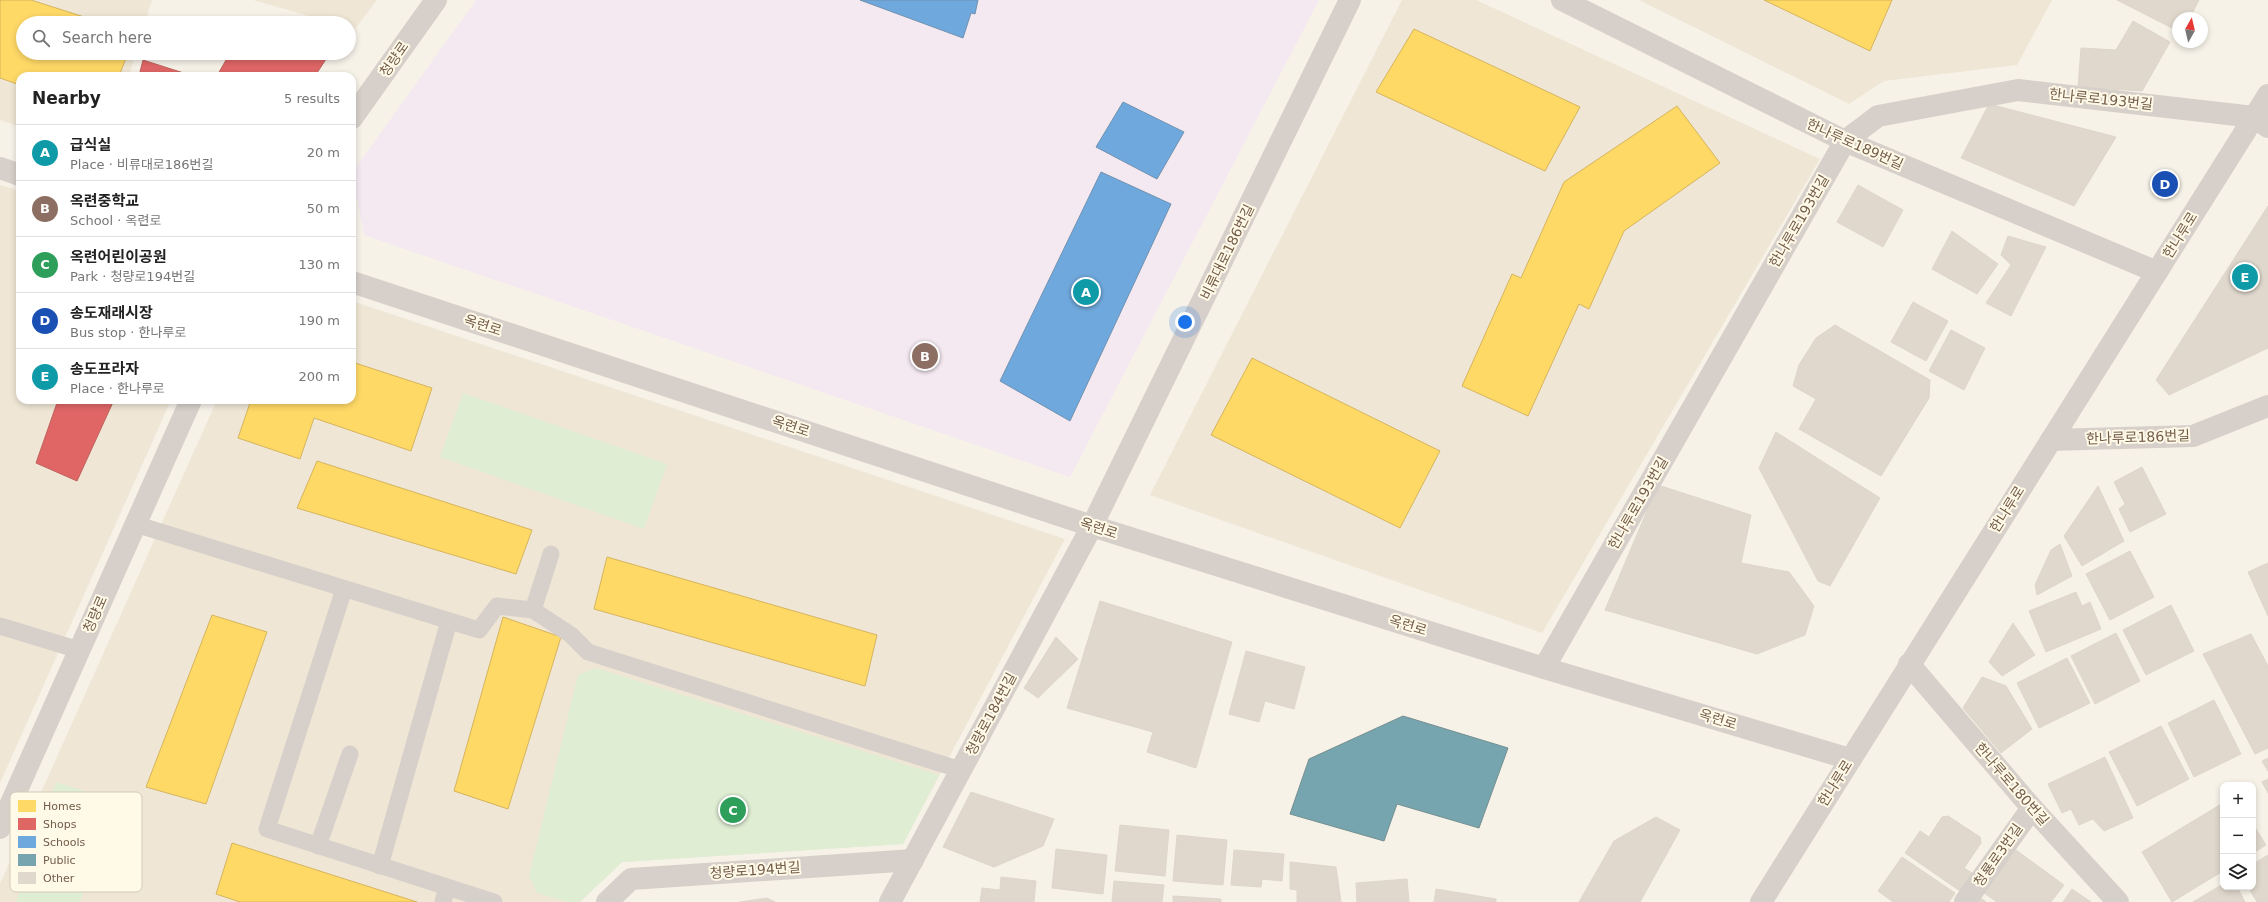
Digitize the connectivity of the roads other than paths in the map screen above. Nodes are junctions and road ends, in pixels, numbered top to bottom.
1 (436, 0) edge
2 (1350, 0) edge
3 (1562, 0) edge
4 (2268, 95) edge
5 (356, 112) edge
6 (2261, 122) edge
7 (1845, 141) junction
8 (0, 168) edge
9 (16, 174) edge
10 (2157, 272) junction
11 (356, 283) edge
12 (189, 404) edge
13 (2268, 406) edge
14 (2051, 440) junction
15 (135, 524) junction
16 (1092, 526) junction
17 (552, 554) dead end
18 (344, 590) junction
19 (533, 610) junction
20 (449, 621) junction
21 (0, 626) edge
22 (79, 650) junction
23 (1909, 664) junction
24 (1544, 668) junction
25 (350, 754) dead end
26 (1850, 759) junction
27 (961, 770) junction
28 (16, 792) edge
29 (10, 805) edge
30 (2032, 808) junction
31 (0, 828) edge
32 (318, 846) junction
33 (913, 860) junction
34 (380, 866) junction
35 (445, 895) edge
36 (494, 902) edge
37 (607, 902) edge
38 (890, 902) edge
39 (1761, 902) edge
40 (1965, 902) edge
41 (2118, 902) edge

1 - 5 street, 청량로
2 - 16 street, 비류대로186번길
3 - 7 street, 한나루로189번길
4 - 6 street, 한나루로
6 - 7 street, 한나루로193번길
6 - 10 street, 한나루로
7 - 10 street, 한나루로189번길
7 - 24 street, 한나루로193번길
8 - 9 street
10 - 14 street, 한나루로
11 - 16 street, 옥련로
12 - 15 street, 청량로
13 - 14 street, 한나루로186번길
14 - 23 street, 한나루로
15 - 18 lane
15 - 22 street, 청량로
16 - 24 street, 옥련로
16 - 27 street, 청량로184번길
17 - 19 lane
18 - 20 lane
18 - 32 lane
19 - 20 lane
19 - 27 lane
20 - 34 lane
21 - 22 lane
22 - 28 street, 청량로
23 - 26 street, 한나루로
23 - 30 street, 한나루로180번길
24 - 26 street, 옥련로
25 - 32 lane
26 - 39 street, 한나루로
27 - 33 street, 청량로184번길
29 - 31 street, 청량로
30 - 40 street, 청룡로3번길
30 - 41 street, 한나루로180번길
32 - 34 lane
33 - 37 street, 청량로194번길
33 - 38 street, 청량로184번길
34 - 35 lane
35 - 36 lane

